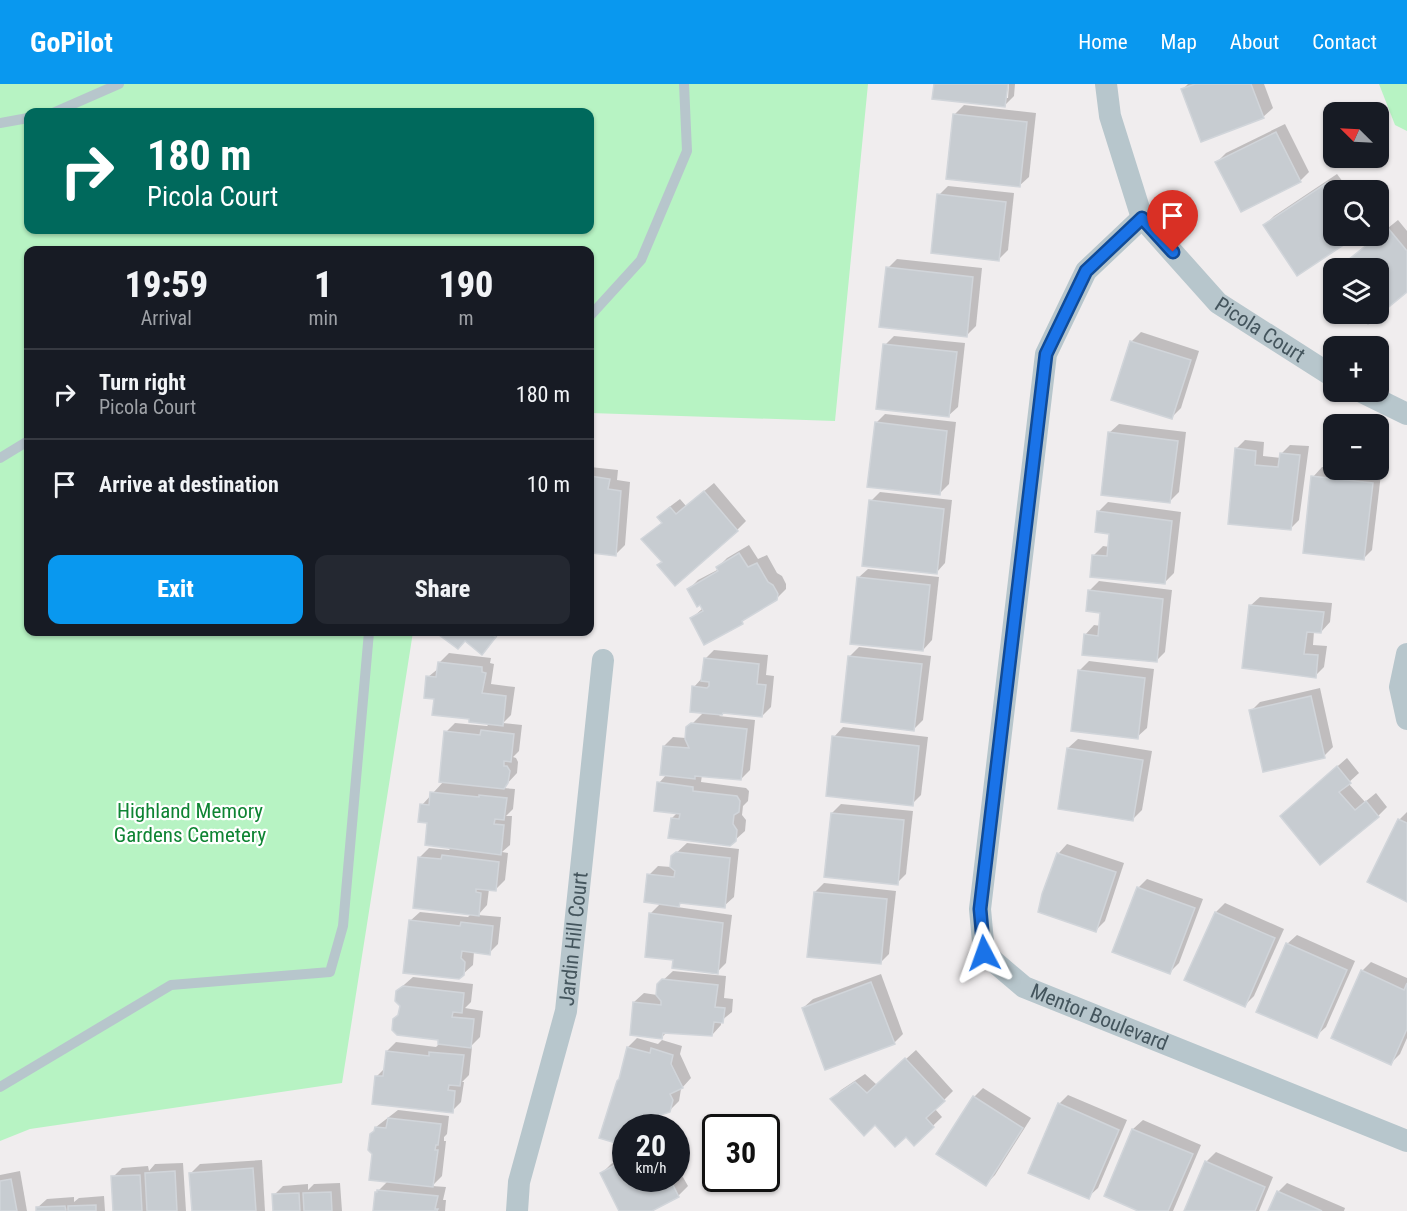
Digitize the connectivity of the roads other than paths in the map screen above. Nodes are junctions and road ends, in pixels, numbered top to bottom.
1 (119, 84) edge
2 (684, 84) edge
3 (1106, 84) edge
4 (64, 108) edge
5 (24, 119) edge
6 (0, 123) edge
7 (1142, 218) junction
8 (594, 312) edge
9 (1323, 370) edge
10 (1382, 402) edge
11 (1407, 414) edge
12 (24, 443) edge
13 (0, 458) edge
14 (369, 636) edge
15 (1407, 654) edge
16 (603, 660) dead end
17 (1407, 720) edge
18 (0, 1087) edge
19 (1407, 1141) edge
20 (517, 1211) edge

1 - 4 lane
2 - 8 lane
3 - 7 street, Picola Court
5 - 6 lane
7 - 9 street, Picola Court
7 - 19 street, Mentor Boulevard
10 - 11 street
12 - 13 lane
14 - 18 lane
15 - 17 street
16 - 20 street, Jardin Hill Court

